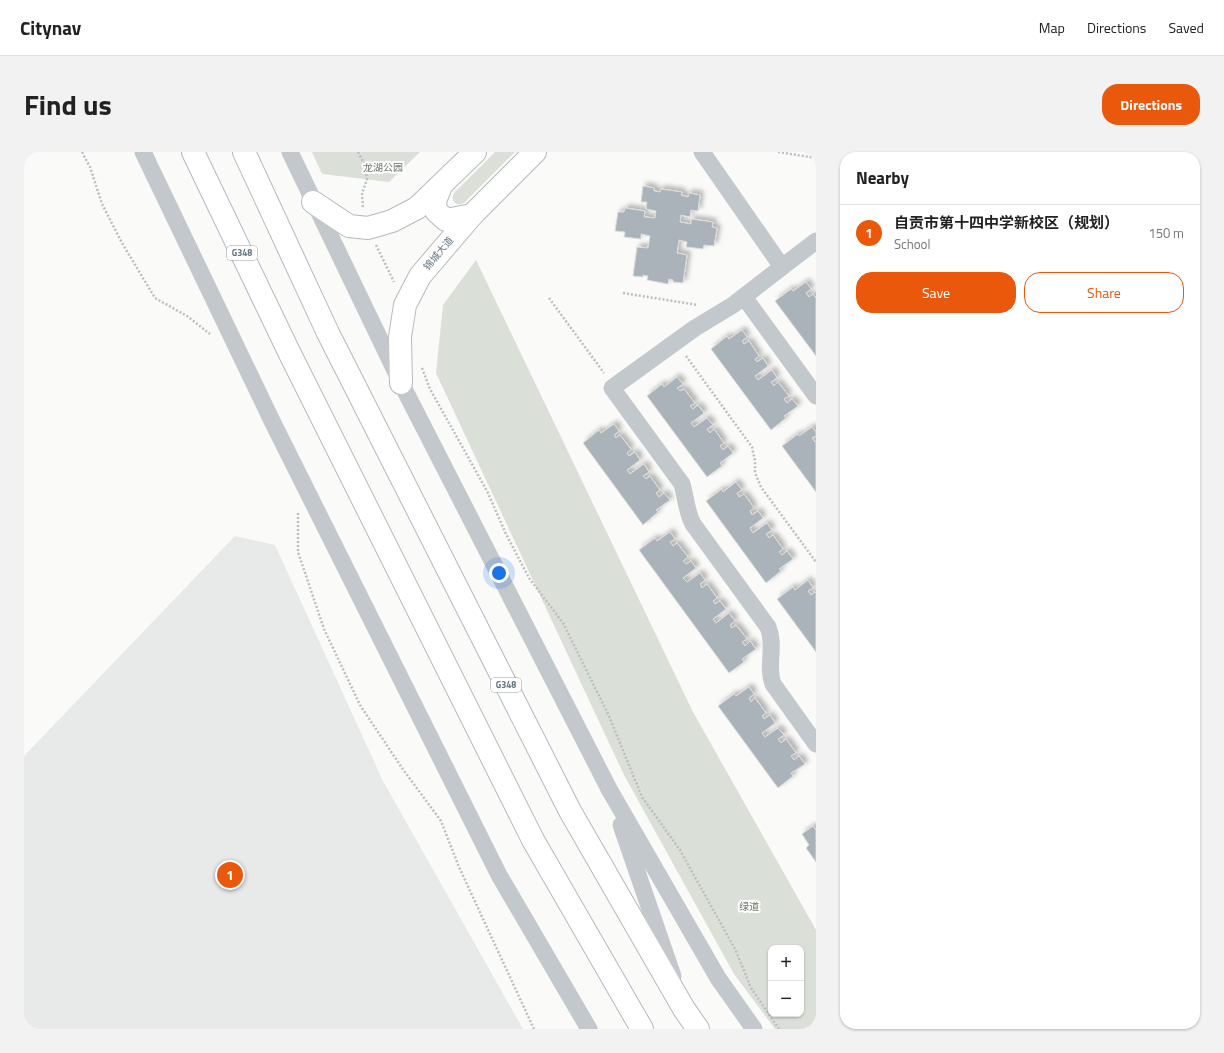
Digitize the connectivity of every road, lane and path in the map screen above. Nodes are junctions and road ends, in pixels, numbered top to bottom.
1 (82, 152) edge
2 (143, 152) edge
3 (193, 152) edge
4 (244, 152) edge
5 (290, 152) edge
6 (358, 152) edge
7 (475, 152) edge
8 (535, 152) edge
9 (702, 152) edge
10 (778, 152) edge
11 (816, 158) edge
12 (441, 186) junction
13 (313, 202) junction
14 (472, 215) junction
15 (368, 228) junction
16 (816, 242) edge
17 (782, 267) junction
18 (623, 293) dead end
19 (744, 297) junction
20 (548, 298) dead end
21 (405, 305) junction
22 (726, 309) junction
23 (215, 337) dead end
24 (676, 342) junction
25 (420, 364) dead end
26 (401, 383) junction
27 (614, 387) junction
28 (816, 396) edge
29 (296, 507) dead end
30 (816, 562) edge
31 (816, 744) edge
32 (609, 789) junction
33 (684, 1009) junction
34 (534, 1029) edge
35 (589, 1029) edge
36 (642, 1029) edge
37 (698, 1029) edge
38 (754, 1029) edge
39 (779, 1029) edge

1 - 23 path
2 - 35 street
3 - 36 main road, G348
4 - 33 main road, G348
5 - 13 street
6 - 15 path
7 - 12 main road
8 - 14 main road, 锦城大道
9 - 17 street
10 - 11 path
12 - 14 main road
12 - 15 main road
13 - 15 main road
13 - 26 street
14 - 21 main road, 锦城大道
15 - 21 path
16 - 17 street
17 - 19 street
18 - 22 path
19 - 22 street
19 - 28 street
20 - 27 path
21 - 26 main road, 锦城大道
22 - 24 street
24 - 27 street
24 - 30 path
25 - 39 path
26 - 32 street
27 - 31 street
29 - 34 path
32 - 33 street
32 - 38 street
33 - 37 main road, G348

